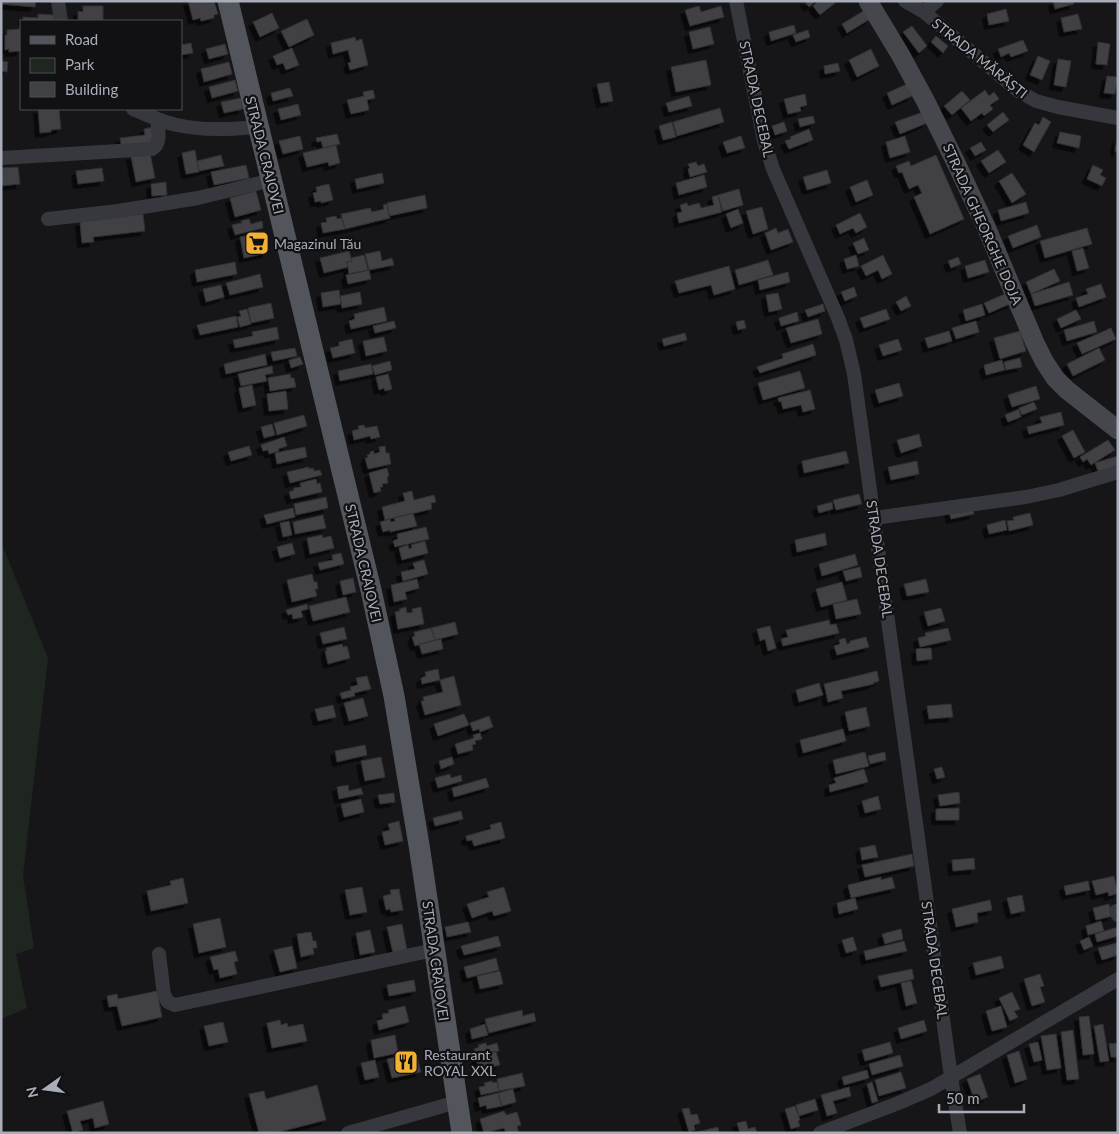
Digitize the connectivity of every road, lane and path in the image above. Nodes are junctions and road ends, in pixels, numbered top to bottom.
1 (58, 1) edge
2 (228, 1) edge
3 (736, 1) edge
4 (868, 1) edge
5 (905, 1) edge
6 (936, 1) edge
7 (924, 12) junction
8 (61, 20) edge
9 (135, 110) edge
10 (1118, 118) edge
11 (157, 119) junction
12 (258, 127) junction
13 (1, 158) edge
14 (272, 180) junction
15 (48, 219) dead end
16 (1118, 430) edge
17 (1118, 472) edge
18 (874, 518) junction
19 (434, 950) junction
20 (159, 954) dead end
21 (1118, 979) edge
22 (951, 1077) junction
23 (457, 1102) junction
24 (348, 1133) edge
25 (462, 1133) edge
26 (820, 1133) edge
27 (960, 1133) edge

1 - 8 street
2 - 12 main road, STRADA CRAIOVEI
3 - 18 street, STRADA DECEBAL
4 - 16 street, STRADA GHEORGHE DOJA
5 - 7 street, STRADA MĂRĂȘTI
6 - 7 street
7 - 10 street, STRADA MĂRĂȘTI
9 - 11 street
11 - 12 street
11 - 13 street
12 - 14 main road, STRADA CRAIOVEI
14 - 15 street
14 - 19 main road, STRADA CRAIOVEI
17 - 18 street
18 - 22 street, STRADA DECEBAL
19 - 20 street
19 - 23 main road, STRADA CRAIOVEI
21 - 22 street
22 - 26 street
22 - 27 street, STRADA DECEBAL
23 - 24 street
23 - 25 main road, STRADA CRAIOVEI

